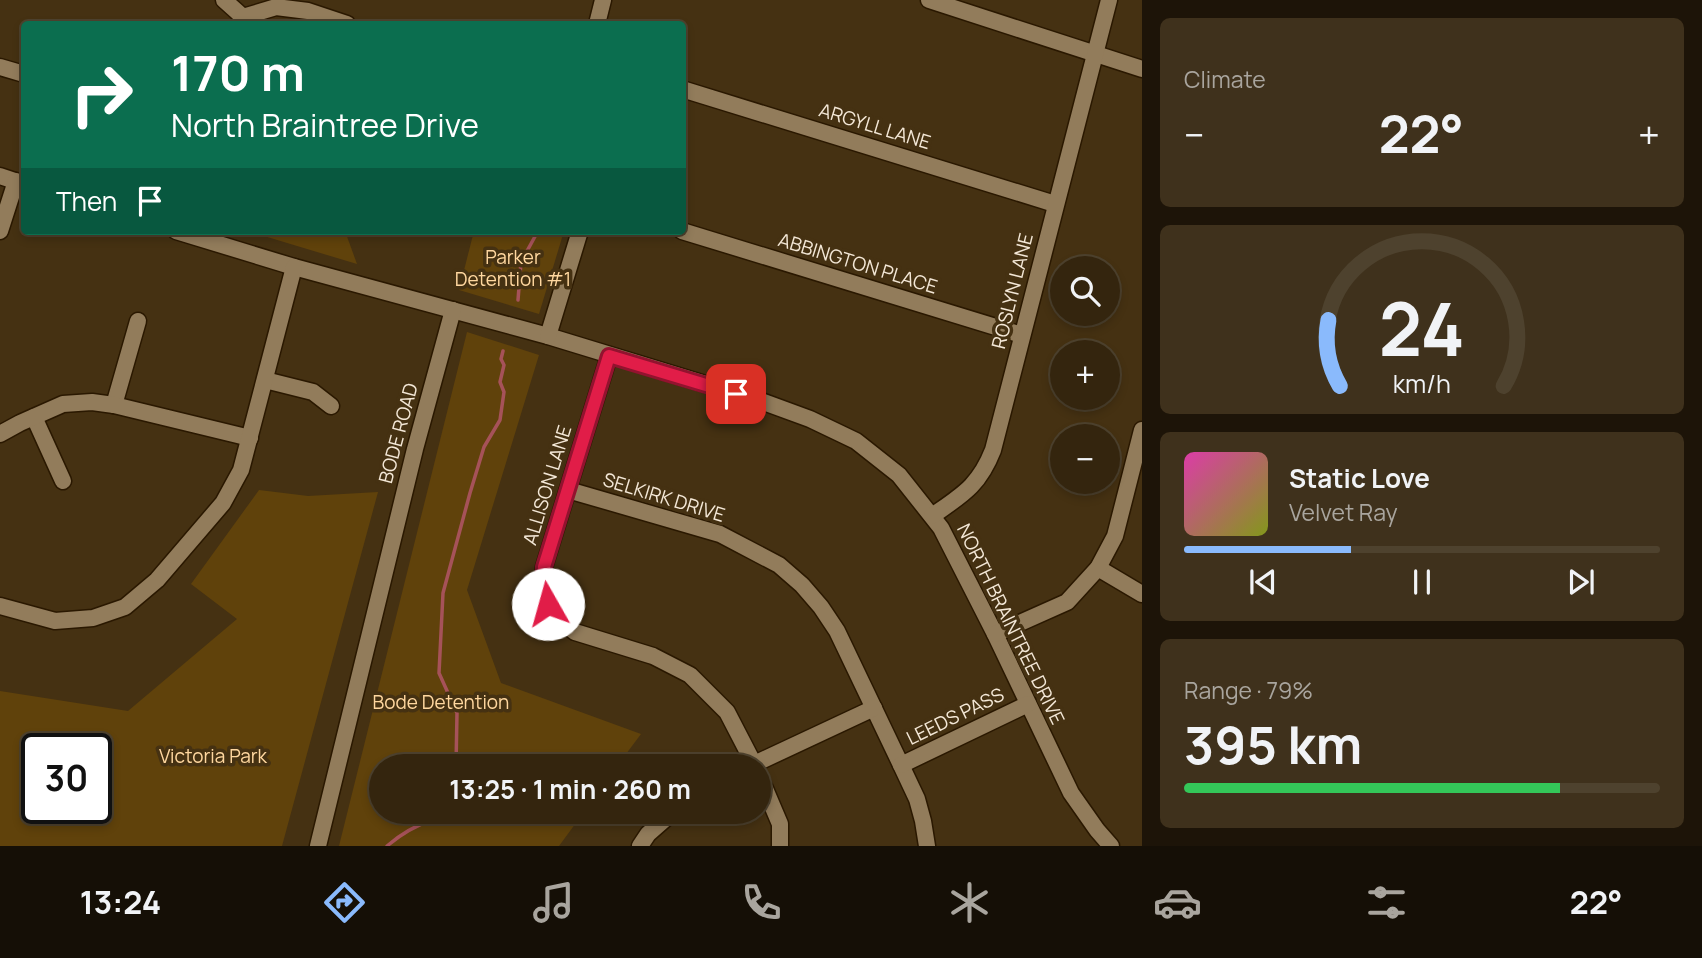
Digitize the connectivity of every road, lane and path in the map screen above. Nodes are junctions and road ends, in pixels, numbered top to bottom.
1 (225, 0) edge
2 (603, 0) edge
3 (929, 0) edge
4 (1109, 0) edge
5 (241, 21) edge
6 (338, 21) edge
7 (598, 21) edge
8 (1094, 52) junction
9 (0, 67) edge
10 (1142, 69) edge
11 (21, 73) edge
12 (686, 90) edge
13 (13, 181) edge
14 (1055, 204) junction
15 (0, 231) edge
16 (686, 232) edge
17 (189, 235) edge
18 (579, 235) edge
19 (294, 267) junction
20 (453, 310) junction
21 (138, 321) dead end
22 (1022, 335) junction
23 (548, 337) junction
24 (609, 356) junction
25 (265, 380) junction
26 (114, 405) junction
27 (331, 406) dead end
28 (34, 417) junction
29 (1142, 430) edge
30 (0, 434) edge
31 (250, 438) junction
32 (1140, 448) edge
33 (63, 481) dead end
34 (568, 490) junction
35 (932, 516) junction
36 (1098, 568) junction
37 (1142, 594) edge
38 (0, 606) edge
39 (995, 634) junction
40 (1028, 705) junction
41 (874, 708) junction
42 (748, 754) edge
43 (771, 761) edge
44 (901, 765) junction
45 (771, 804) edge
46 (659, 824) edge
47 (318, 846) edge
48 (640, 846) edge
49 (780, 846) edge
50 (927, 846) edge
51 (1111, 846) edge

1 - 5 street
2 - 7 street
3 - 8 street
4 - 8 street, ROSLYN LANE
5 - 6 street
8 - 10 street
8 - 14 street, ROSLYN LANE
9 - 11 street
12 - 14 street, ARGYLL LANE
13 - 15 street
14 - 22 street, ROSLYN LANE
16 - 22 street, ABBINGTON PLACE
17 - 19 street
18 - 23 street
19 - 20 street
19 - 25 street
20 - 23 street, NORTH BRAINTREE DRIVE
20 - 47 street, BODE ROAD
21 - 26 street
22 - 35 street, ROSLYN LANE
23 - 24 street, NORTH BRAINTREE DRIVE
24 - 34 street, ALLISON LANE
24 - 35 street, NORTH BRAINTREE DRIVE
25 - 27 street
25 - 31 street
26 - 28 street
26 - 31 street
28 - 30 street
28 - 33 street
29 - 32 street
31 - 38 street
32 - 36 street
34 - 41 street, SELKIRK DRIVE
34 - 42 street, ALLISON LANE
35 - 39 street, NORTH BRAINTREE DRIVE
36 - 37 street
36 - 39 street
39 - 40 street, NORTH BRAINTREE DRIVE
40 - 44 street, LEEDS PASS
40 - 51 street, NORTH BRAINTREE DRIVE
41 - 43 street
41 - 44 street, SELKIRK DRIVE
44 - 50 street, SELKIRK DRIVE
45 - 49 street, ALLISON LANE
46 - 48 street

